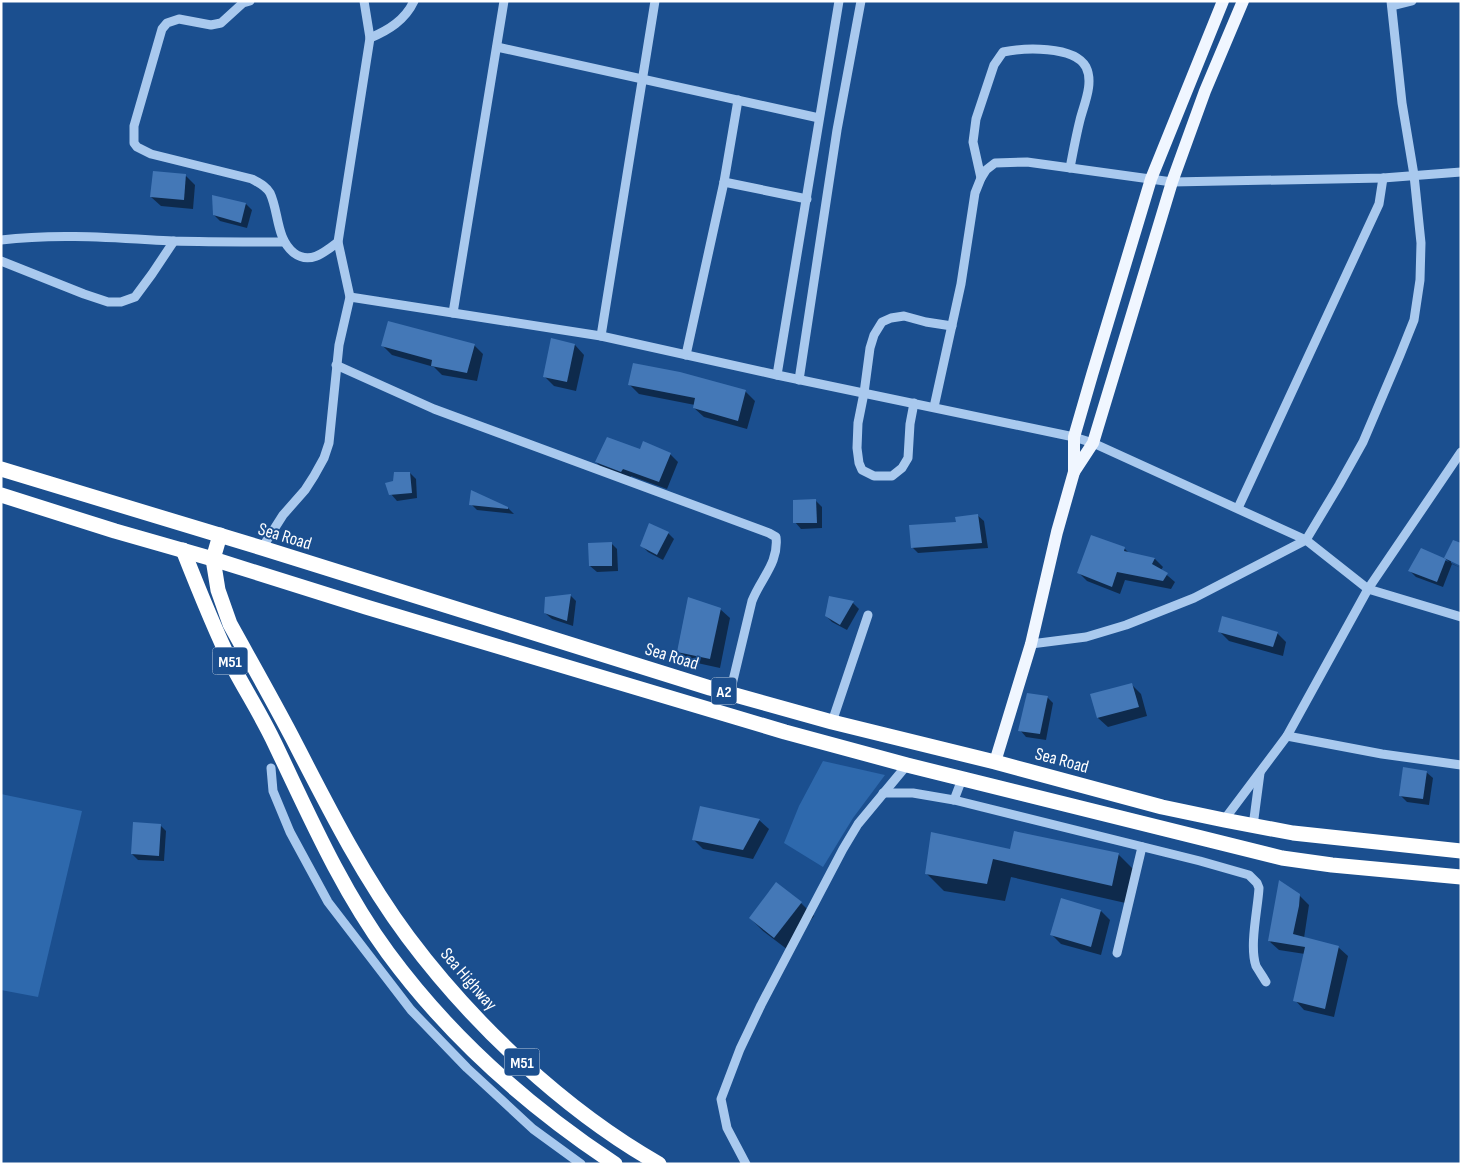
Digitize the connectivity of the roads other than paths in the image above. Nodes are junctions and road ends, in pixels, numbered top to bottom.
1 (250, 1) edge
2 (359, 1) edge
3 (364, 1) edge
4 (414, 1) edge
5 (504, 1) edge
6 (655, 1) edge
7 (839, 1) edge
8 (861, 1) edge
9 (1224, 1) edge
10 (1243, 1) edge
11 (1412, 1) edge
12 (1391, 4) edge
13 (370, 38) junction
14 (497, 47) junction
15 (643, 79) junction
16 (738, 100) junction
17 (819, 118) junction
18 (1070, 168) junction
19 (1461, 172) edge
20 (1414, 175) junction
21 (981, 178) junction
22 (1383, 178) junction
23 (1151, 179) junction
24 (724, 182) junction
25 (1172, 182) junction
26 (807, 199) junction
27 (1, 240) edge
28 (174, 241) junction
29 (284, 242) junction
30 (338, 242) junction
31 (1, 261) edge
32 (350, 297) junction
33 (453, 313) junction
34 (952, 326) junction
35 (602, 336) junction
36 (686, 355) junction
37 (336, 365) junction
38 (777, 375) junction
39 (799, 380) junction
40 (864, 393) junction
41 (914, 403) junction
42 (934, 407) junction
43 (1074, 437) junction
44 (1093, 443) junction
45 (1461, 452) edge
46 (1, 469) edge
47 (1074, 472) junction
48 (1, 495) edge
49 (122, 506) junction
50 (1238, 508) junction
51 (115, 531) junction
52 (220, 535) junction
53 (1306, 540) junction
54 (262, 548) junction
55 (182, 550) junction
56 (213, 559) junction
57 (1368, 589) junction
58 (868, 615) dead end
59 (1461, 617) edge
60 (1031, 644) junction
61 (730, 693) junction
62 (832, 722) junction
63 (1287, 736) junction
64 (995, 762) junction
65 (907, 765) junction
66 (1461, 766) edge
67 (278, 768) junction
68 (1260, 773) junction
69 (962, 779) junction
70 (883, 793) junction
71 (954, 800) junction
72 (1224, 820) junction
73 (1253, 826) junction
74 (1142, 847) junction
75 (1461, 851) edge
76 (1461, 877) edge
77 (1117, 953) dead end
78 (1266, 982) dead end
79 (581, 1164) edge
80 (615, 1164) edge
81 (659, 1164) edge
82 (746, 1164) edge

1 - 29 street
2 - 3 street
3 - 13 street
4 - 13 street
5 - 14 street
6 - 15 street
7 - 17 street
8 - 39 street
9 - 23 main road
10 - 25 main road
11 - 12 street
12 - 20 street
13 - 30 street
14 - 15 street
14 - 33 street
15 - 16 street
15 - 35 street
16 - 17 street
16 - 24 street
17 - 26 street
18 - 21 street
18 - 21 street
18 - 23 street
19 - 20 street
20 - 22 street
20 - 53 street
21 - 34 street
22 - 25 street
22 - 50 street
23 - 25 street
23 - 43 main road
24 - 26 street
24 - 36 street
25 - 44 main road
26 - 38 street
27 - 28 street
28 - 29 street
28 - 31 street
29 - 30 street
30 - 32 street
32 - 33 street
32 - 37 street
33 - 35 street
34 - 40 street
34 - 42 street
35 - 36 street
36 - 38 street
37 - 54 street
37 - 61 street
38 - 39 street
39 - 40 street
40 - 41 street
40 - 41 street
41 - 42 street
42 - 43 street
43 - 44 street
43 - 47 main road
44 - 47 main road
44 - 50 street
45 - 57 street
46 - 49 highway, Sea Road / A2
47 - 60 main road
48 - 51 highway, A2
49 - 51 highway
49 - 52 highway, Sea Road / A2
50 - 53 street
51 - 55 highway, A2
52 - 54 highway, Sea Road / A2
52 - 56 highway
53 - 57 street
53 - 60 street
54 - 61 highway, Sea Road / A2
55 - 56 highway, A2
55 - 67 highway, M51
56 - 65 highway, A2
56 - 81 highway, Sea Highway / M51
57 - 59 street
57 - 63 street
58 - 62 street
60 - 64 main road
61 - 62 highway, Sea Road / A2
62 - 64 highway, Sea Road / A2
63 - 66 street
63 - 68 street
64 - 72 highway, Sea Road / A2
65 - 69 highway, A2
65 - 70 street
67 - 79 street
67 - 80 highway, M51
68 - 72 street
68 - 73 street
69 - 71 street
69 - 76 highway, A2
70 - 71 street
70 - 82 street
71 - 74 street
72 - 73 highway, Sea Road / A2
73 - 75 highway, Sea Road / A2
74 - 77 street
74 - 78 street

